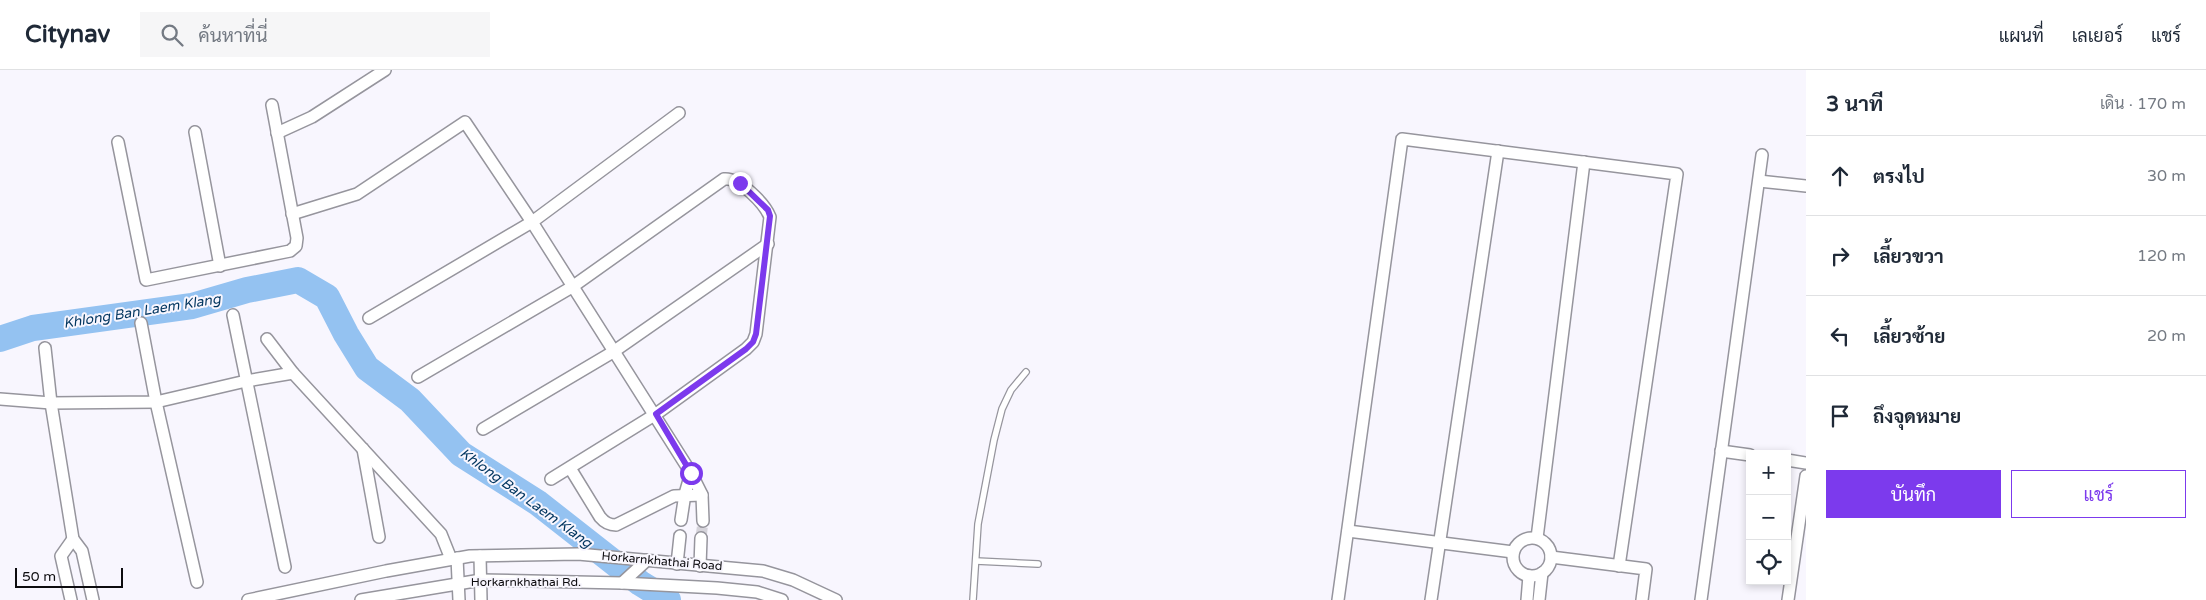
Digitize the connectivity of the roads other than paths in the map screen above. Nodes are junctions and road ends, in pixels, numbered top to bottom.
1 (385, 70) edge
2 (272, 105) dead end
3 (679, 114) dead end
4 (195, 132) dead end
5 (277, 133) junction
6 (118, 142) dead end
7 (1498, 151) junction
8 (1762, 155) dead end
9 (1584, 162) junction
10 (1759, 181) junction
11 (1806, 186) edge
12 (292, 214) junction
13 (532, 222) junction
14 (768, 244) junction
15 (220, 266) junction
16 (572, 287) junction
17 (233, 315) dead end
18 (369, 318) dead end
19 (141, 323) dead end
20 (267, 339) dead end
21 (45, 348) dead end
22 (613, 352) junction
23 (1026, 372) dead end
24 (293, 373) junction
25 (418, 377) dead end
26 (246, 380) junction
27 (0, 399) edge
28 (156, 402) junction
29 (51, 403) junction
30 (656, 414) junction
31 (483, 429) dead end
32 (363, 449) junction
33 (1721, 452) junction
34 (1746, 455) edge
35 (1791, 461) edge
36 (1806, 463) edge
37 (570, 468) junction
38 (691, 473) junction
39 (1806, 476) edge
40 (551, 479) dead end
41 (685, 494) junction
42 (702, 495) junction
43 (682, 520) dead end
44 (703, 522) tunnel mouth
45 (1348, 531) junction
46 (680, 536) dead end
47 (379, 537) dead end
48 (701, 538) tunnel mouth
49 (1537, 538) junction
50 (73, 540) junction
51 (1439, 542) junction
52 (1513, 552) junction
53 (480, 556) junction
54 (1550, 556) junction
55 (454, 558) junction
56 (643, 560) junction
57 (976, 562) junction
58 (677, 564) junction
59 (1038, 564) dead end
60 (700, 566) junction
61 (1619, 566) junction
62 (285, 567) dead end
63 (1542, 573) junction
64 (1529, 576) junction
65 (481, 580) junction
66 (196, 582) dead end
67 (459, 583) junction
68 (627, 584) junction
69 (70, 600) edge
70 (93, 600) edge
71 (248, 600) edge
72 (361, 600) edge
73 (460, 600) edge
74 (482, 600) edge
75 (782, 600) edge
76 (836, 600) edge
77 (973, 600) edge
78 (1338, 600) edge
79 (1431, 600) edge
80 (1527, 600) edge
81 (1539, 600) edge
82 (1642, 600) edge
83 (1701, 600) edge
84 (1788, 600) edge

1 - 5 street
2 - 5 street
3 - 13 street
4 - 15 street
5 - 12 street
6 - 15 street
7 - 9 street
7 - 45 street
7 - 51 street
8 - 10 street
9 - 49 street
9 - 61 street
10 - 11 street
10 - 33 street
12 - 13 street
12 - 15 street
13 - 16 street
13 - 18 street
14 - 16 street
14 - 22 street
14 - 30 street
16 - 22 street
16 - 25 street
17 - 26 street
19 - 28 street
20 - 24 street
21 - 29 street
22 - 30 street
22 - 31 street
23 - 57 lane
24 - 26 street
24 - 32 street
26 - 28 street
26 - 62 street
27 - 29 street
28 - 29 street
28 - 66 street
29 - 50 street
30 - 37 street
30 - 38 street
32 - 47 street
32 - 55 street
33 - 34 street
33 - 83 street
35 - 36 street
37 - 40 street
37 - 41 street
38 - 41 street
38 - 42 street
39 - 84 street
41 - 42 street
41 - 43 street
42 - 44 street
45 - 51 street
45 - 78 street
46 - 58 street
48 - 60 street
49 - 52 street
49 - 54 street
50 - 69 street
50 - 70 street
51 - 52 street
51 - 79 street
52 - 64 street
53 - 55 street, Horkarnkhathai Road
53 - 56 street, Horkarnkhathai Road
53 - 65 street
54 - 61 street
54 - 63 street
55 - 67 street
55 - 71 street, Horkarnkhathai Road
56 - 58 street, Horkarnkhathai Road
56 - 68 street
57 - 59 lane
57 - 77 lane
58 - 60 street, Horkarnkhathai Road
60 - 76 street, Horkarnkhathai Road
61 - 82 street
63 - 64 street
63 - 81 street
64 - 80 street
65 - 67 street, Horkarnkhathai Rd.
65 - 68 street, Horkarnkhathai Rd.
65 - 74 street
67 - 72 street, Horkarnkhathai Rd.
67 - 73 street
68 - 75 street, Horkarnkhathai Road

